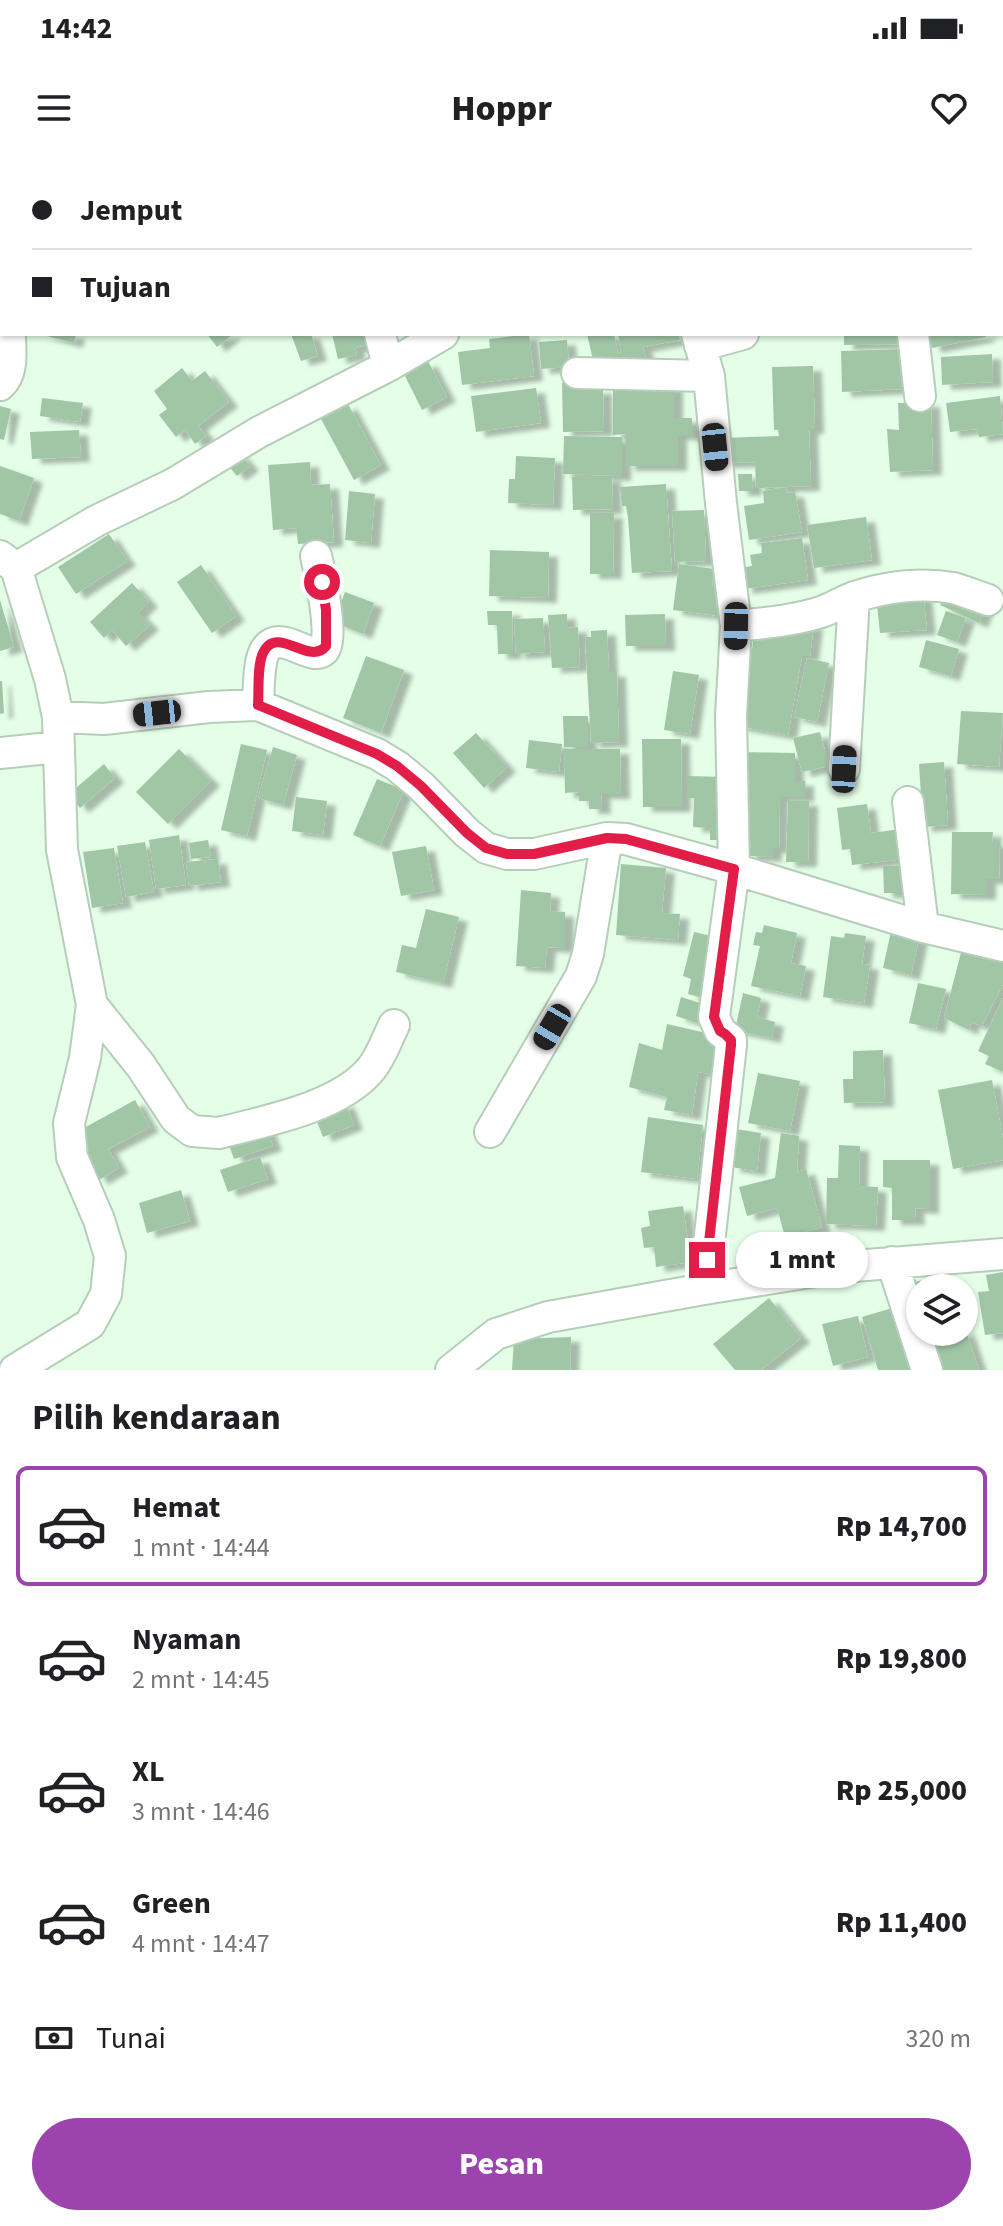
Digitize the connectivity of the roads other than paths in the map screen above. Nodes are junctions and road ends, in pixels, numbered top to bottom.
1 (10, 336) edge
2 (380, 336) edge
3 (440, 336) edge
4 (728, 336) edge
5 (913, 336) edge
6 (698, 340) edge
7 (388, 366) junction
8 (577, 373) dead end
9 (709, 376) junction
10 (0, 385) edge
11 (920, 396) dead end
12 (316, 556) dead end
13 (8, 562) edge
14 (854, 597) junction
15 (988, 600) dead end
16 (736, 626) junction
17 (258, 705) junction
18 (59, 732) junction
19 (0, 753) edge
20 (844, 769) dead end
21 (908, 802) dead end
22 (607, 838) junction
23 (734, 869) junction
24 (923, 927) junction
25 (1003, 946) edge
26 (92, 1005) junction
27 (394, 1025) dead end
28 (490, 1132) dead end
29 (1003, 1254) edge
30 (892, 1262) junction
31 (704, 1289) junction
32 (480, 1358) edge
33 (15, 1370) edge
34 (451, 1370) edge
35 (927, 1370) edge

1 - 10 street
2 - 7 street
3 - 7 street
4 - 6 street
5 - 11 street
6 - 9 street
7 - 13 street
8 - 9 street
9 - 16 street
12 - 17 street
13 - 18 street
14 - 15 street
14 - 16 street
14 - 20 street
16 - 23 street
17 - 18 street
17 - 22 street
18 - 19 street
18 - 26 street
21 - 24 street
22 - 23 street
22 - 28 street
23 - 24 street
23 - 31 street
24 - 25 street
26 - 27 street
26 - 33 street
29 - 30 street
30 - 31 street
30 - 35 street
31 - 32 street
32 - 34 street

